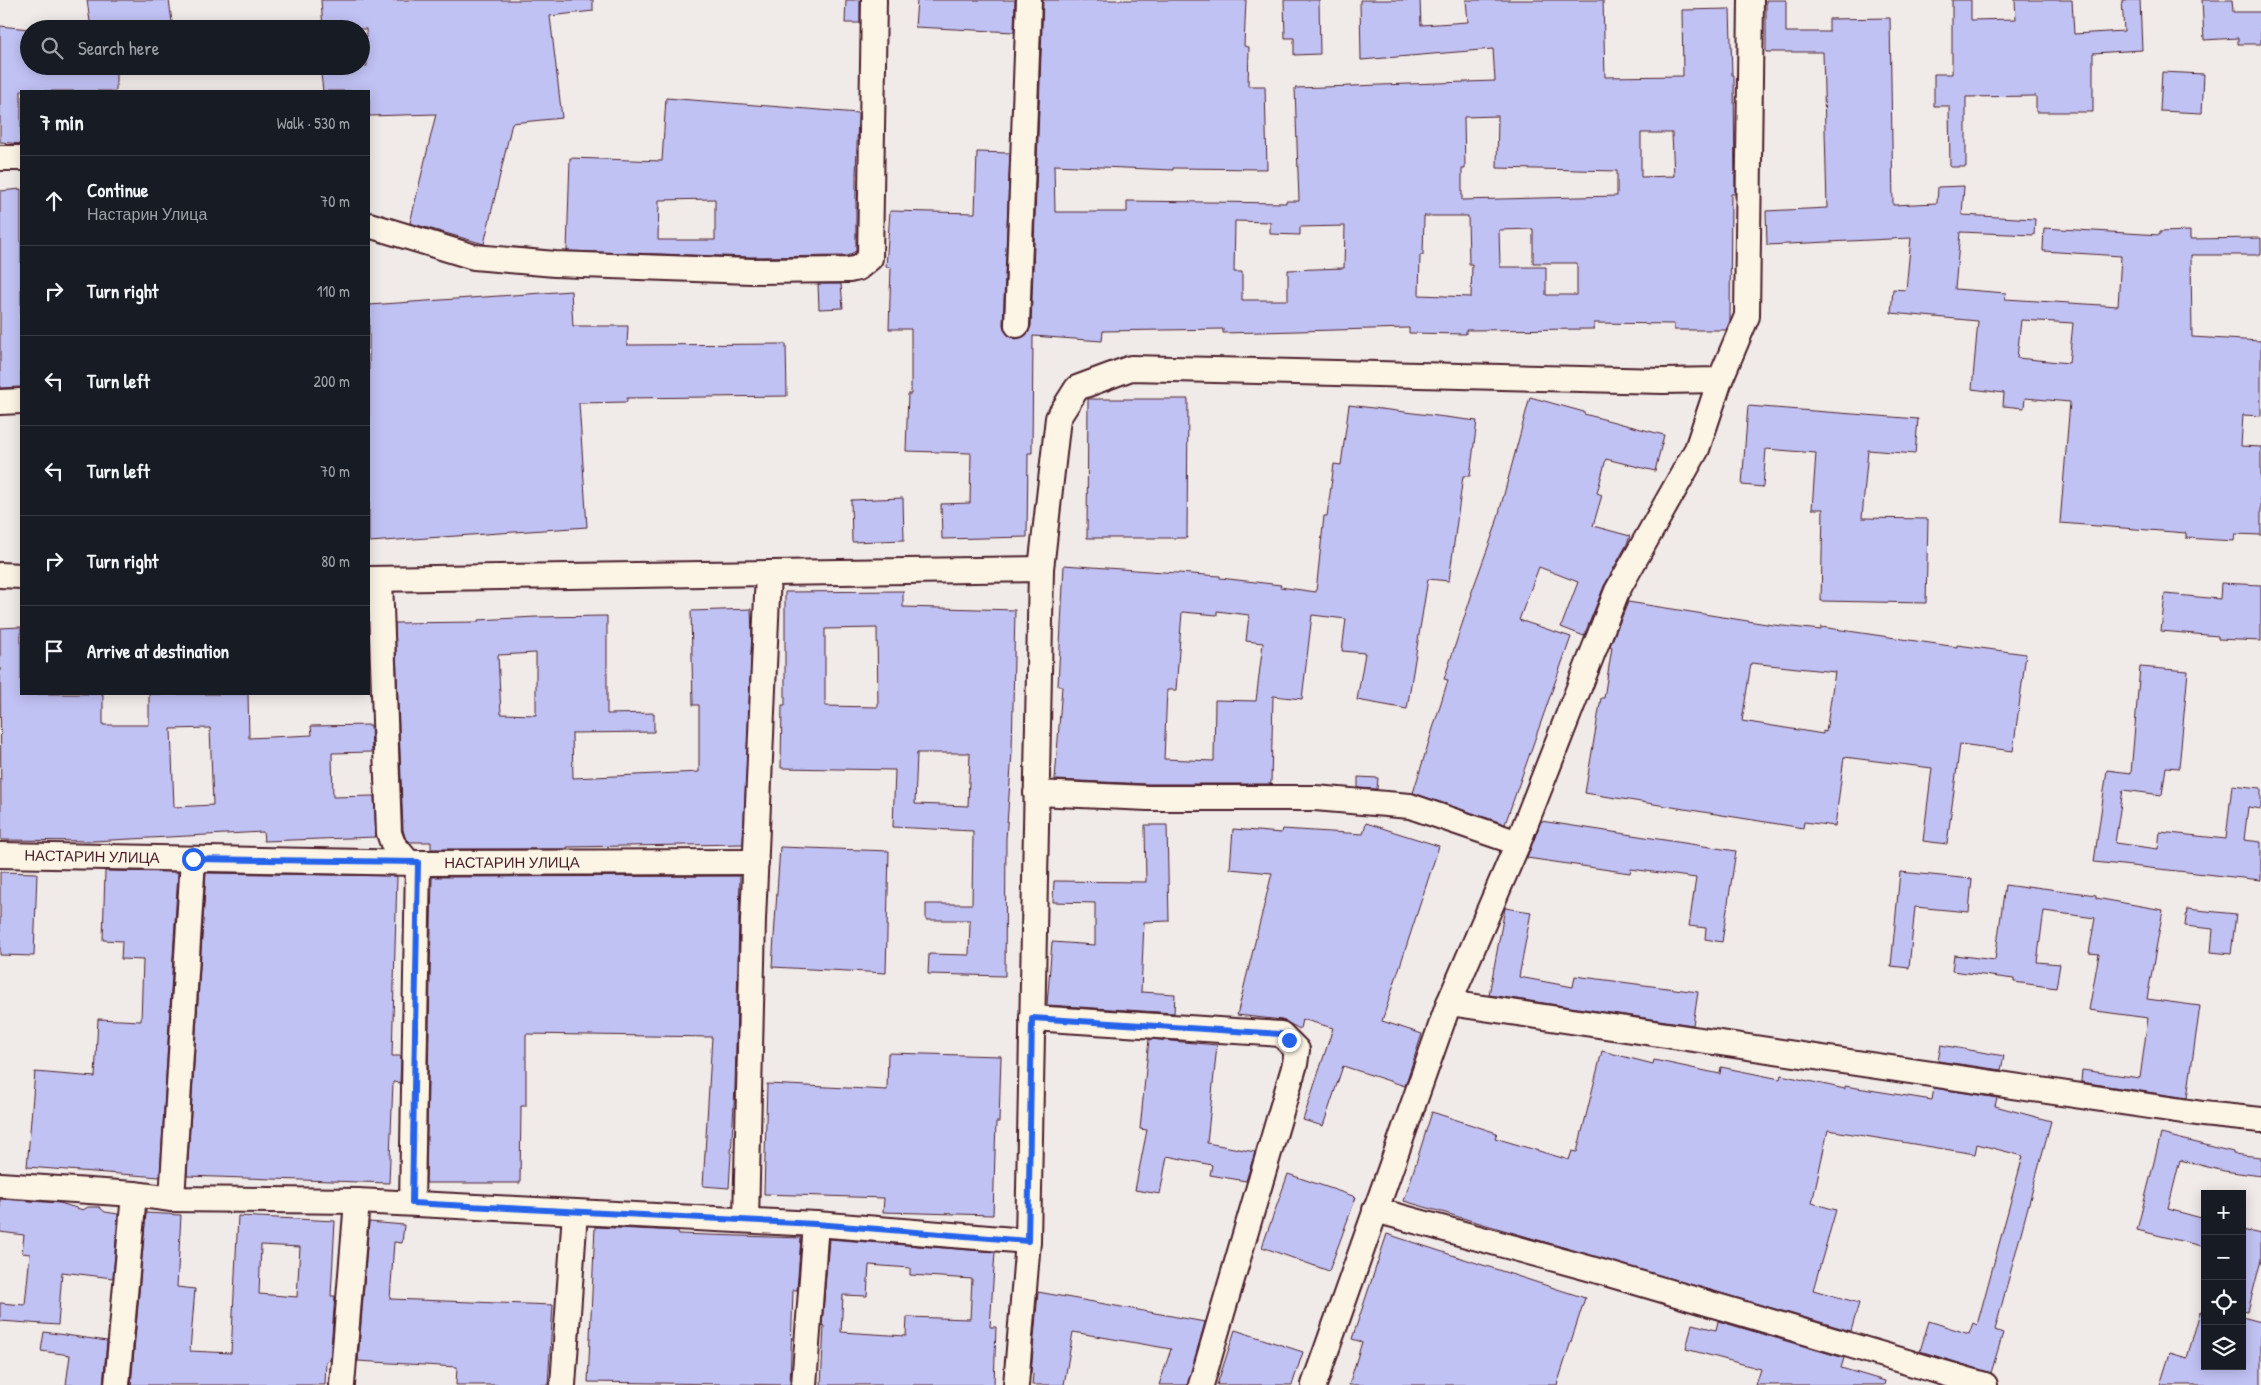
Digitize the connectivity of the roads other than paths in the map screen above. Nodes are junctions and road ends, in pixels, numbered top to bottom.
1 (874, 0) edge
2 (1029, 0) edge
3 (1751, 0) edge
4 (0, 158) edge
5 (20, 158) edge
6 (370, 225) edge
7 (1017, 325) dead end
8 (1720, 380) junction
9 (20, 401) edge
10 (0, 402) edge
11 (1041, 569) junction
12 (768, 573) junction
13 (0, 575) edge
14 (20, 576) edge
15 (374, 579) edge
16 (1036, 793) junction
17 (1518, 843) junction
18 (0, 855) edge
19 (193, 859) junction
20 (413, 862) junction
21 (756, 862) junction
22 (1449, 1003) junction
23 (1032, 1018) junction
24 (2261, 1120) edge
25 (0, 1185) edge
26 (134, 1194) junction
27 (172, 1199) junction
28 (357, 1201) junction
29 (412, 1203) junction
30 (1375, 1210) junction
31 (575, 1212) junction
32 (746, 1220) junction
33 (816, 1224) junction
34 (1028, 1241) junction
35 (117, 1385) edge
36 (342, 1385) edge
37 (563, 1385) edge
38 (804, 1385) edge
39 (1016, 1385) edge
40 (1201, 1385) edge
41 (1314, 1385) edge
42 (1985, 1385) edge

1 - 6 street
2 - 7 street
3 - 8 street
4 - 5 street
8 - 11 street
8 - 17 street
9 - 10 street
11 - 12 street
11 - 16 street
12 - 15 street
12 - 21 street
13 - 14 street
15 - 20 street
16 - 17 street
16 - 23 street
17 - 22 street
18 - 19 street, НАСТАРИН УЛИЦА
19 - 20 street, НАСТАРИН УЛИЦА
19 - 27 street
20 - 21 street, НАСТАРИН УЛИЦА
20 - 29 street
21 - 32 street
22 - 24 street
22 - 30 street
23 - 34 street
23 - 40 street
25 - 26 street
26 - 27 street
26 - 35 street
27 - 28 street
28 - 29 street
28 - 36 street
29 - 31 street
30 - 41 street
30 - 42 street
31 - 32 street
31 - 37 street
32 - 33 street
33 - 34 street
33 - 38 street
34 - 39 street

